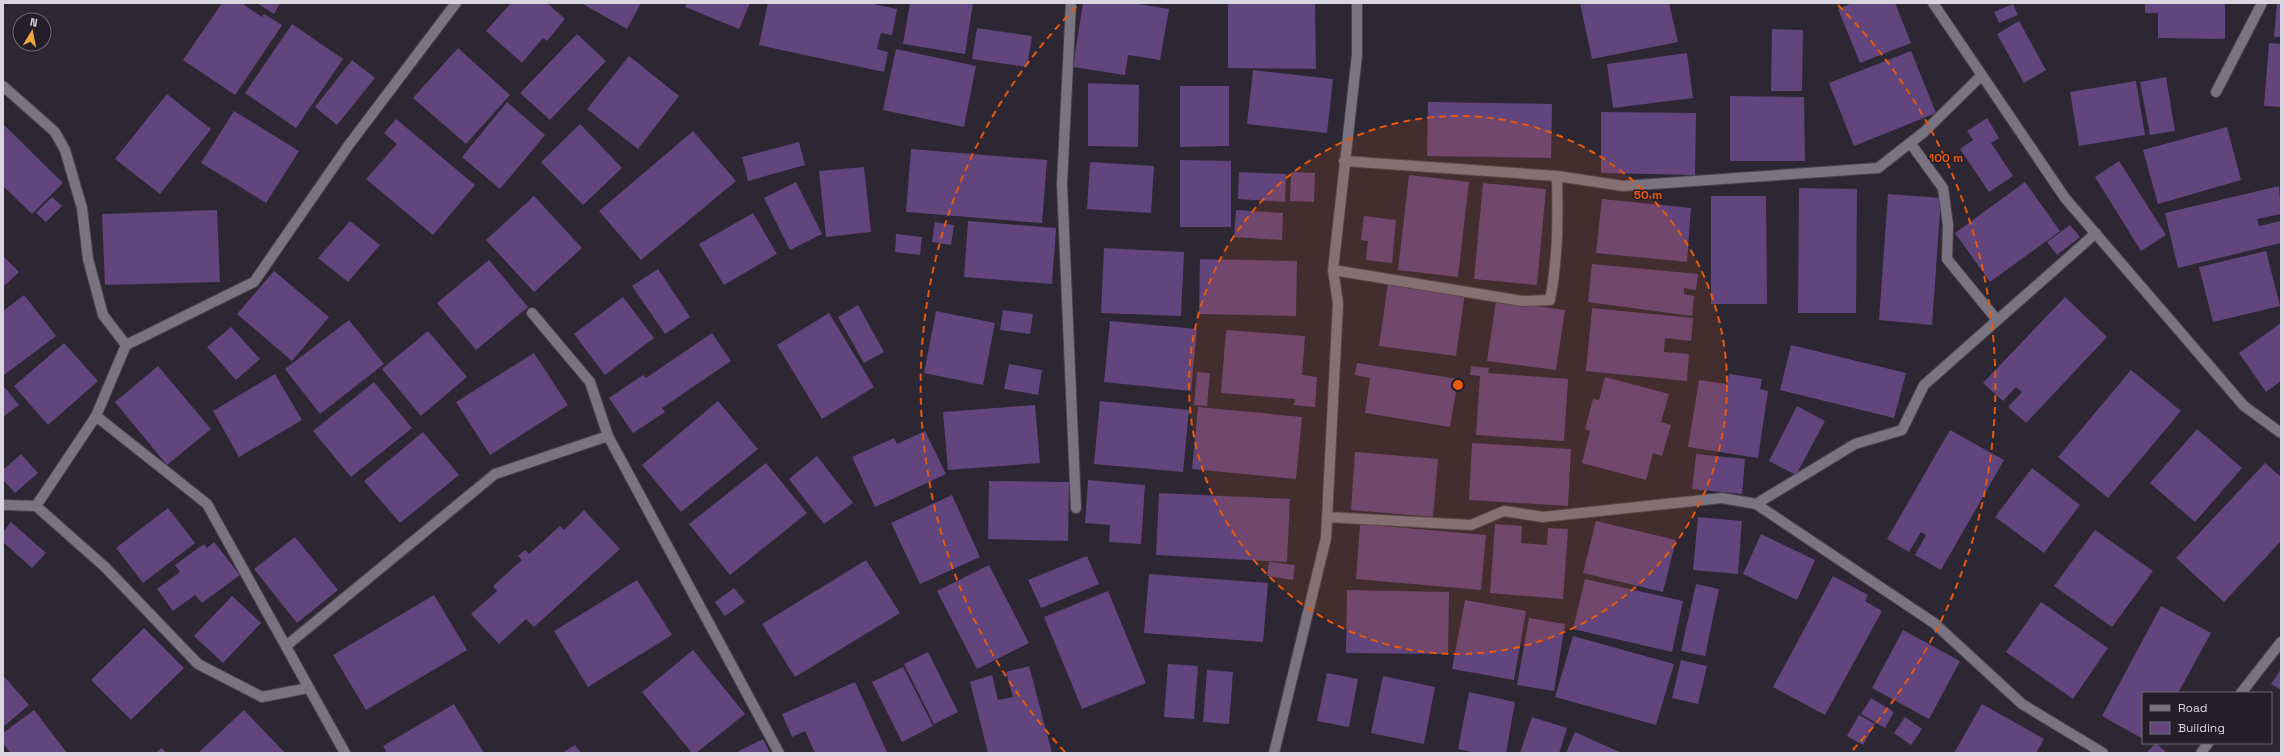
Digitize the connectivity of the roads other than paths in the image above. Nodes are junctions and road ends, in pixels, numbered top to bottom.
1 (456, 3) edge
2 (1071, 3) edge
3 (1357, 3) edge
4 (1933, 3) edge
5 (2262, 3) edge
6 (1981, 76) junction
7 (3, 86) edge
8 (2216, 92) dead end
9 (1911, 144) junction
10 (1344, 161) junction
11 (1558, 176) junction
12 (2096, 233) junction
13 (1333, 270) junction
14 (532, 313) dead end
15 (1997, 320) junction
16 (126, 345) junction
17 (96, 416) junction
18 (2281, 433) edge
19 (608, 436) junction
20 (1756, 504) junction
21 (3, 505) edge
22 (36, 506) junction
23 (1076, 508) dead end
24 (1327, 517) junction
25 (2281, 642) edge
26 (286, 646) junction
27 (308, 688) junction
28 (2242, 692) edge
29 (2207, 744) edge
30 (343, 752) edge
31 (779, 753) edge
32 (1274, 753) edge
33 (2103, 753) edge
34 (2201, 753) edge

1 - 16 street
2 - 23 street
3 - 10 street
4 - 6 street
5 - 8 street
6 - 9 street
6 - 12 street
7 - 16 street
9 - 11 street
9 - 15 street
10 - 11 street
10 - 13 street
11 - 13 street
12 - 15 street
12 - 18 street
13 - 24 street
14 - 19 street
15 - 20 street
16 - 17 street
17 - 22 street
17 - 26 street
19 - 26 street
19 - 31 street
20 - 24 street
20 - 33 street
21 - 22 street
22 - 27 street
24 - 32 street
25 - 28 street
26 - 27 street
27 - 30 street
29 - 34 street

